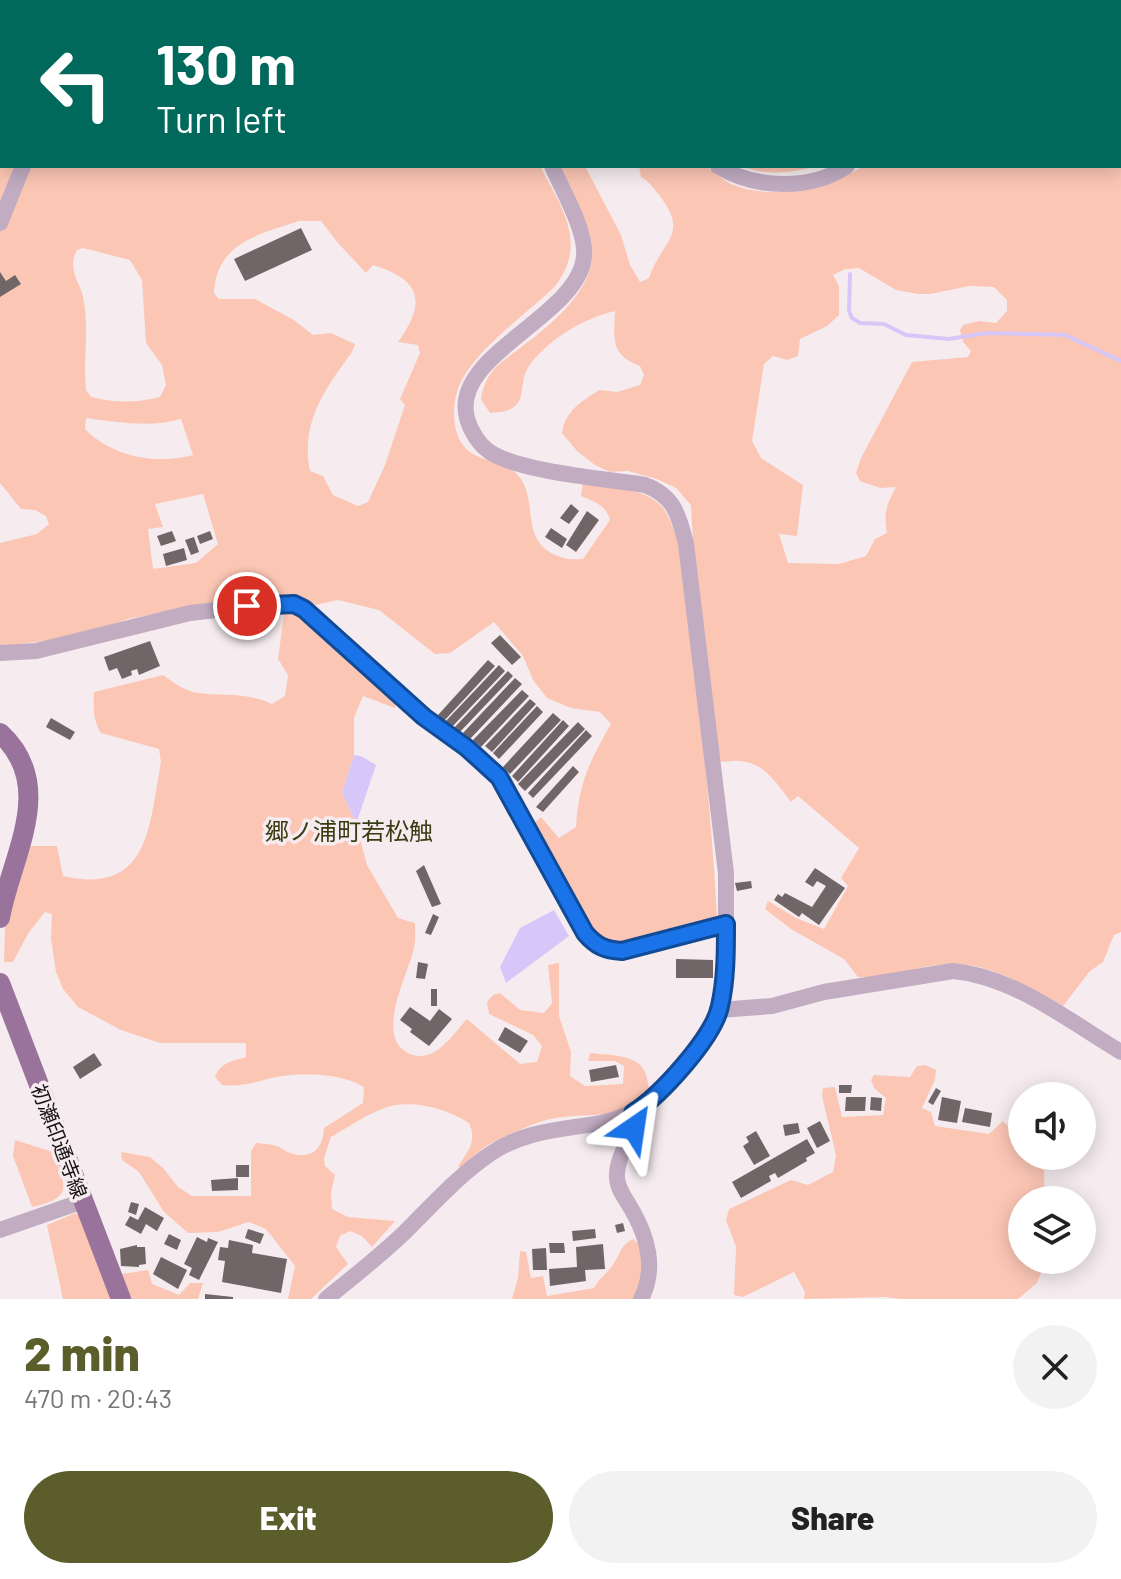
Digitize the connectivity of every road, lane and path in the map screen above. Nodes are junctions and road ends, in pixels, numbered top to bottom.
1 (22, 168) edge
2 (553, 168) edge
3 (721, 168) edge
4 (843, 168) edge
5 (0, 223) edge
6 (0, 653) edge
7 (0, 733) edge
8 (0, 918) edge
9 (726, 924) junction
10 (0, 983) edge
11 (720, 1010) junction
12 (1121, 1052) edge
13 (633, 1113) junction
14 (83, 1201) junction
15 (0, 1230) edge
16 (121, 1299) edge
17 (326, 1299) edge
18 (641, 1299) edge

1 - 5 street
2 - 9 street
3 - 4 street
6 - 9 street
7 - 8 main road
9 - 11 street
10 - 14 main road, 初瀬印通寺線
11 - 12 street
11 - 13 street
13 - 17 street
13 - 18 street
14 - 15 street
14 - 16 main road, 初瀬印通寺線

